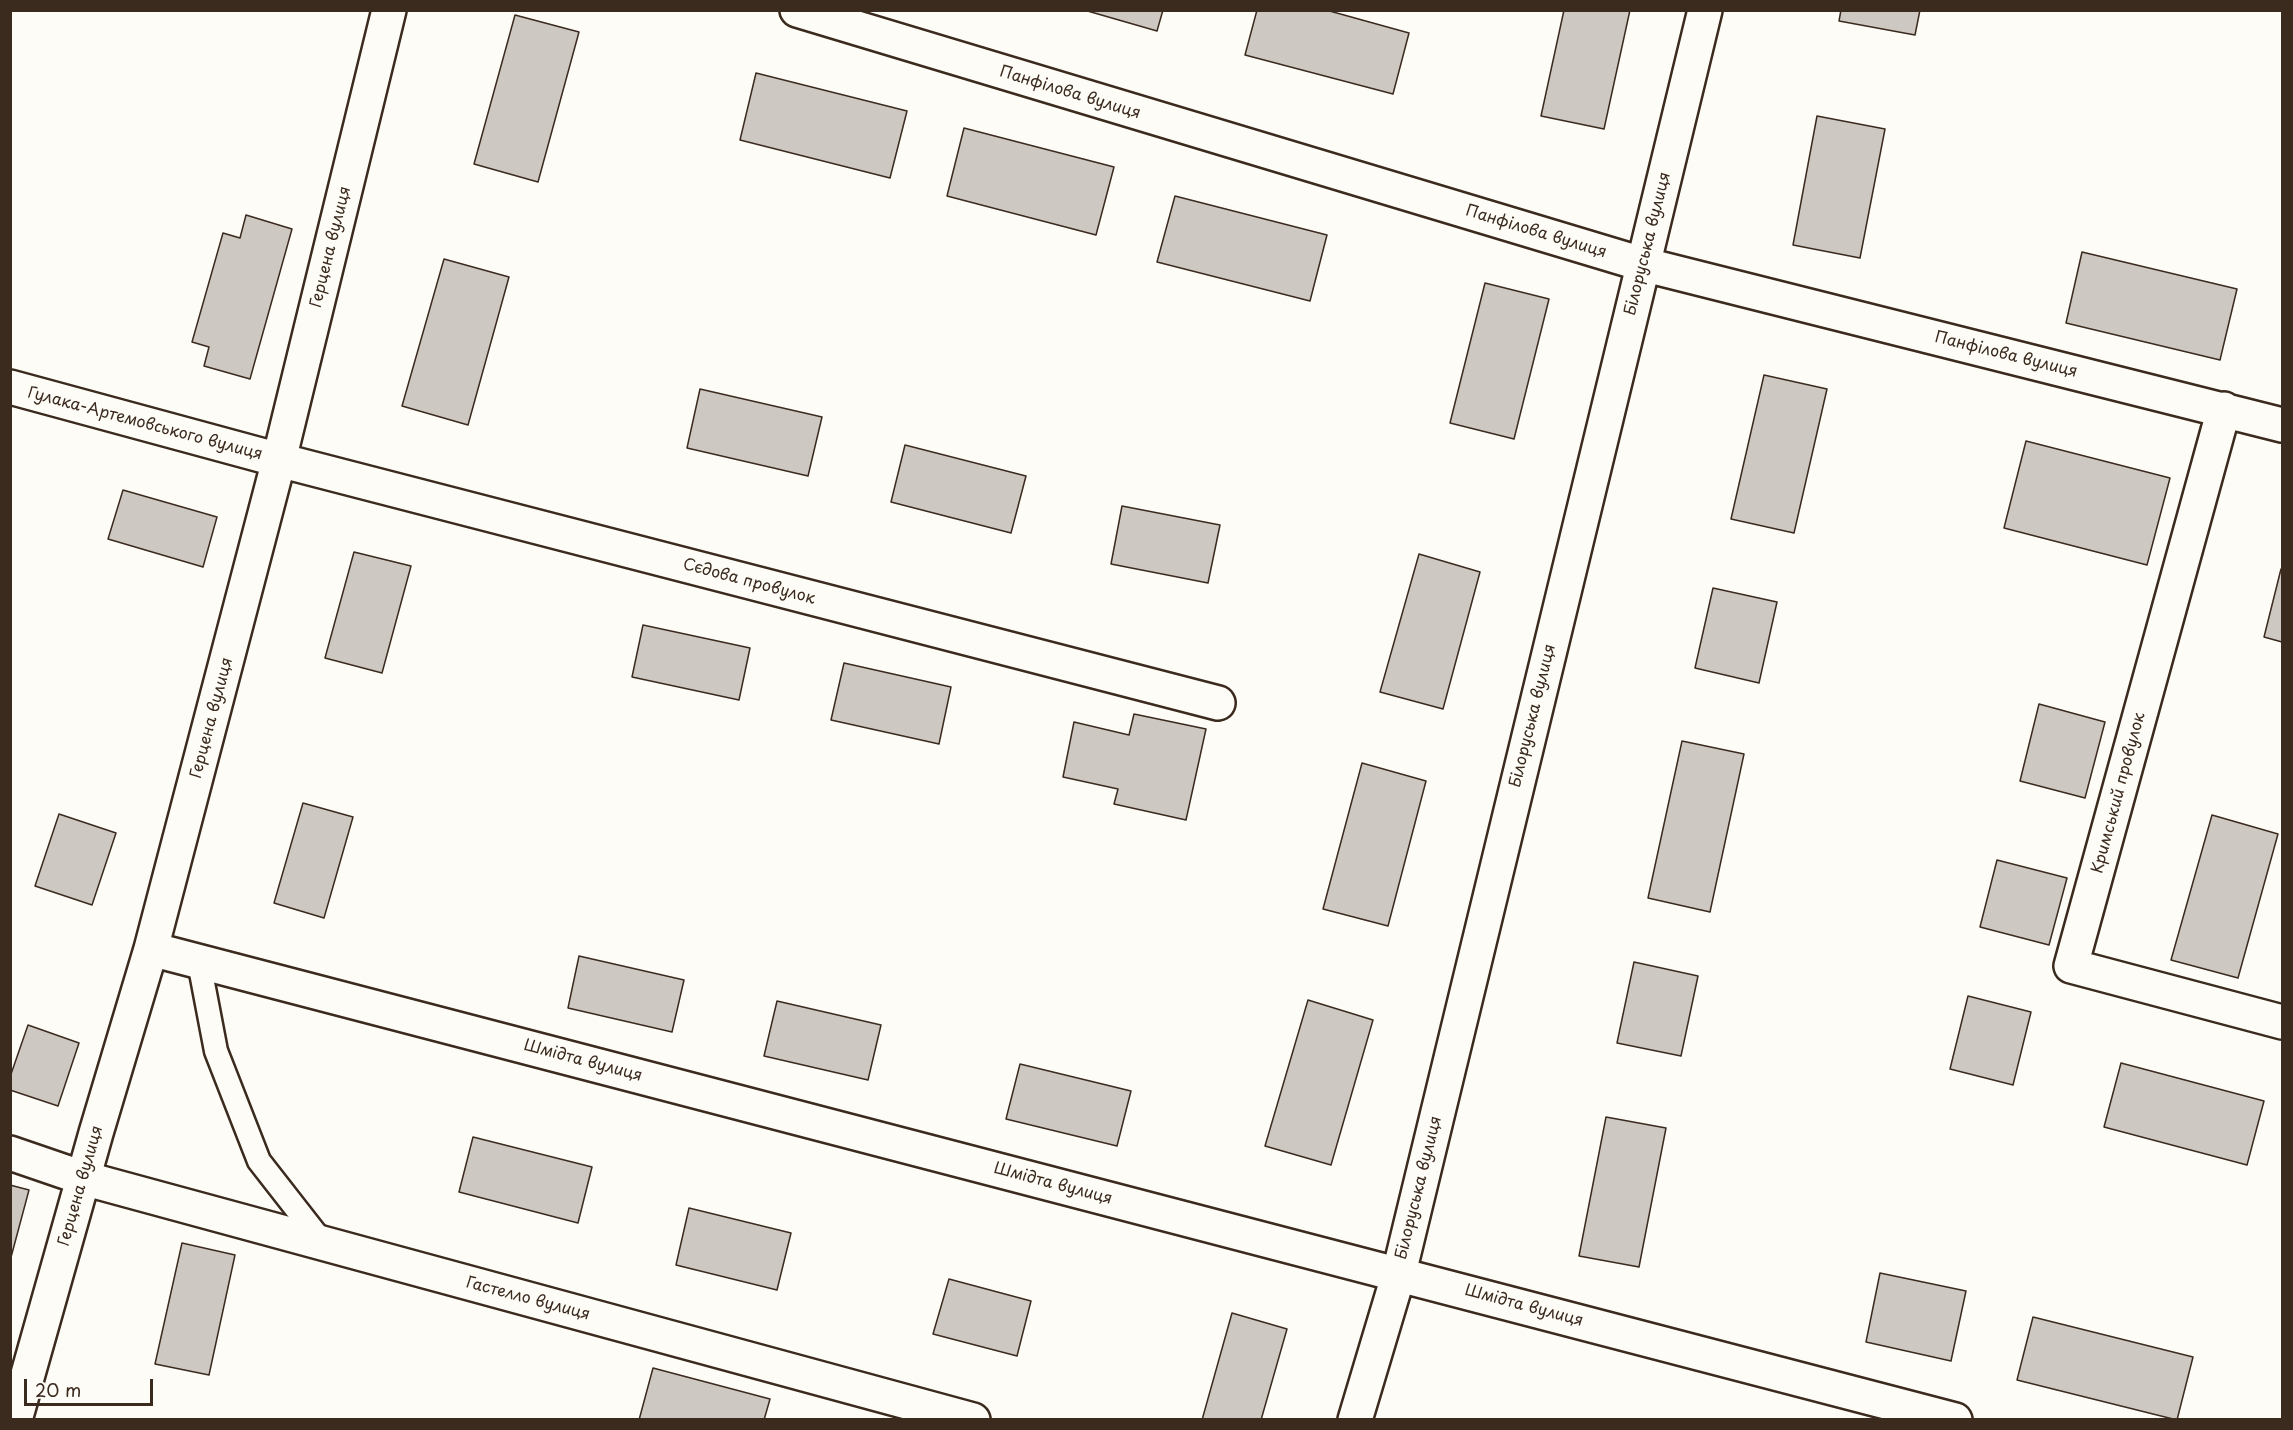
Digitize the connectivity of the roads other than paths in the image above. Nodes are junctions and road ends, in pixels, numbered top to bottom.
1 (388, 10) edge
2 (797, 10) edge
3 (1705, 10) edge
4 (1642, 264) junction
5 (10, 387) edge
6 (2224, 410) junction
7 (2283, 425) edge
8 (279, 460) junction
9 (1218, 703) dead end
10 (151, 949) junction
11 (199, 962) junction
12 (2283, 1022) edge
13 (10, 1153) edge
14 (83, 1178) junction
15 (323, 1243) junction
16 (1399, 1273) junction
17 (15, 1419) edge
18 (973, 1419) edge
19 (1355, 1419) edge
20 (1955, 1419) edge

1 - 8 street, Герцена вулиця
2 - 4 street, Панфілова вулиця
3 - 4 street, Білоруська вулиця
4 - 6 street, Панфілова вулиця
4 - 16 street, Білоруська вулиця
5 - 8 street, Гулака-Артемовського вулиця
6 - 7 street, Панфілова вулиця
6 - 12 street, Кримський провулок
8 - 9 street, Сєдова провулок
8 - 10 street, Герцена вулиця
10 - 11 street, Шмідта вулиця
10 - 14 street, Герцена вулиця
11 - 15 lane
11 - 16 street, Шмідта вулиця
13 - 14 street
14 - 15 street, Гастелло вулиця
14 - 17 street, Герцена вулиця
15 - 18 street, Гастелло вулиця
16 - 19 street, Білоруська вулиця
16 - 20 street, Шмідта вулиця

